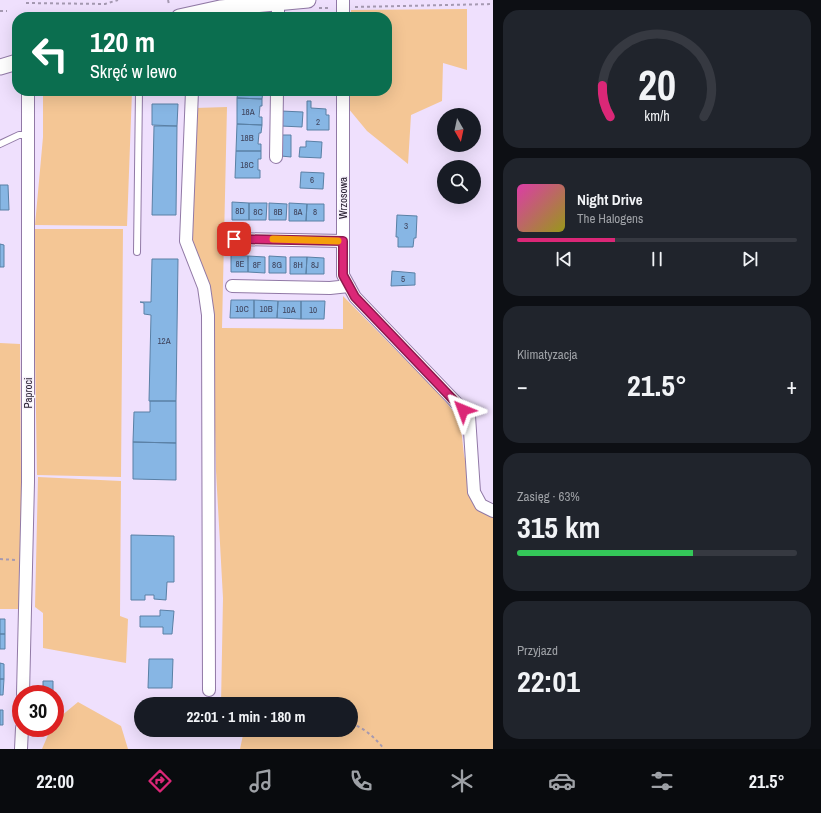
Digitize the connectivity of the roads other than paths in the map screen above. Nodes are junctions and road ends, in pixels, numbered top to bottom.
1 (308, 0) edge
2 (343, 0) edge
3 (278, 2) junction
4 (203, 12) edge
5 (278, 12) edge
6 (343, 12) edge
7 (12, 63) edge
8 (0, 67) edge
9 (28, 96) edge
10 (139, 96) edge
11 (192, 96) edge
12 (277, 96) edge
13 (343, 96) edge
14 (28, 135) junction
15 (0, 144) edge
16 (276, 157) dead end
17 (234, 239) dead end
18 (343, 241) junction
19 (136, 252) dead end
20 (232, 286) dead end
21 (349, 286) junction
22 (493, 512) edge
23 (23, 685) edge
24 (209, 690) dead end
25 (22, 737) edge
26 (21, 749) edge

1 - 3 street
2 - 6 street
3 - 4 street
3 - 5 street
7 - 8 street
9 - 14 street, Paproci
10 - 19 lane
11 - 24 street
12 - 16 street
13 - 18 street, Wrzosowa
14 - 15 lane
14 - 23 street, Paproci
17 - 18 street
18 - 21 street, Wrzosowa
20 - 21 street
21 - 22 street, Wrzosowa
25 - 26 street

